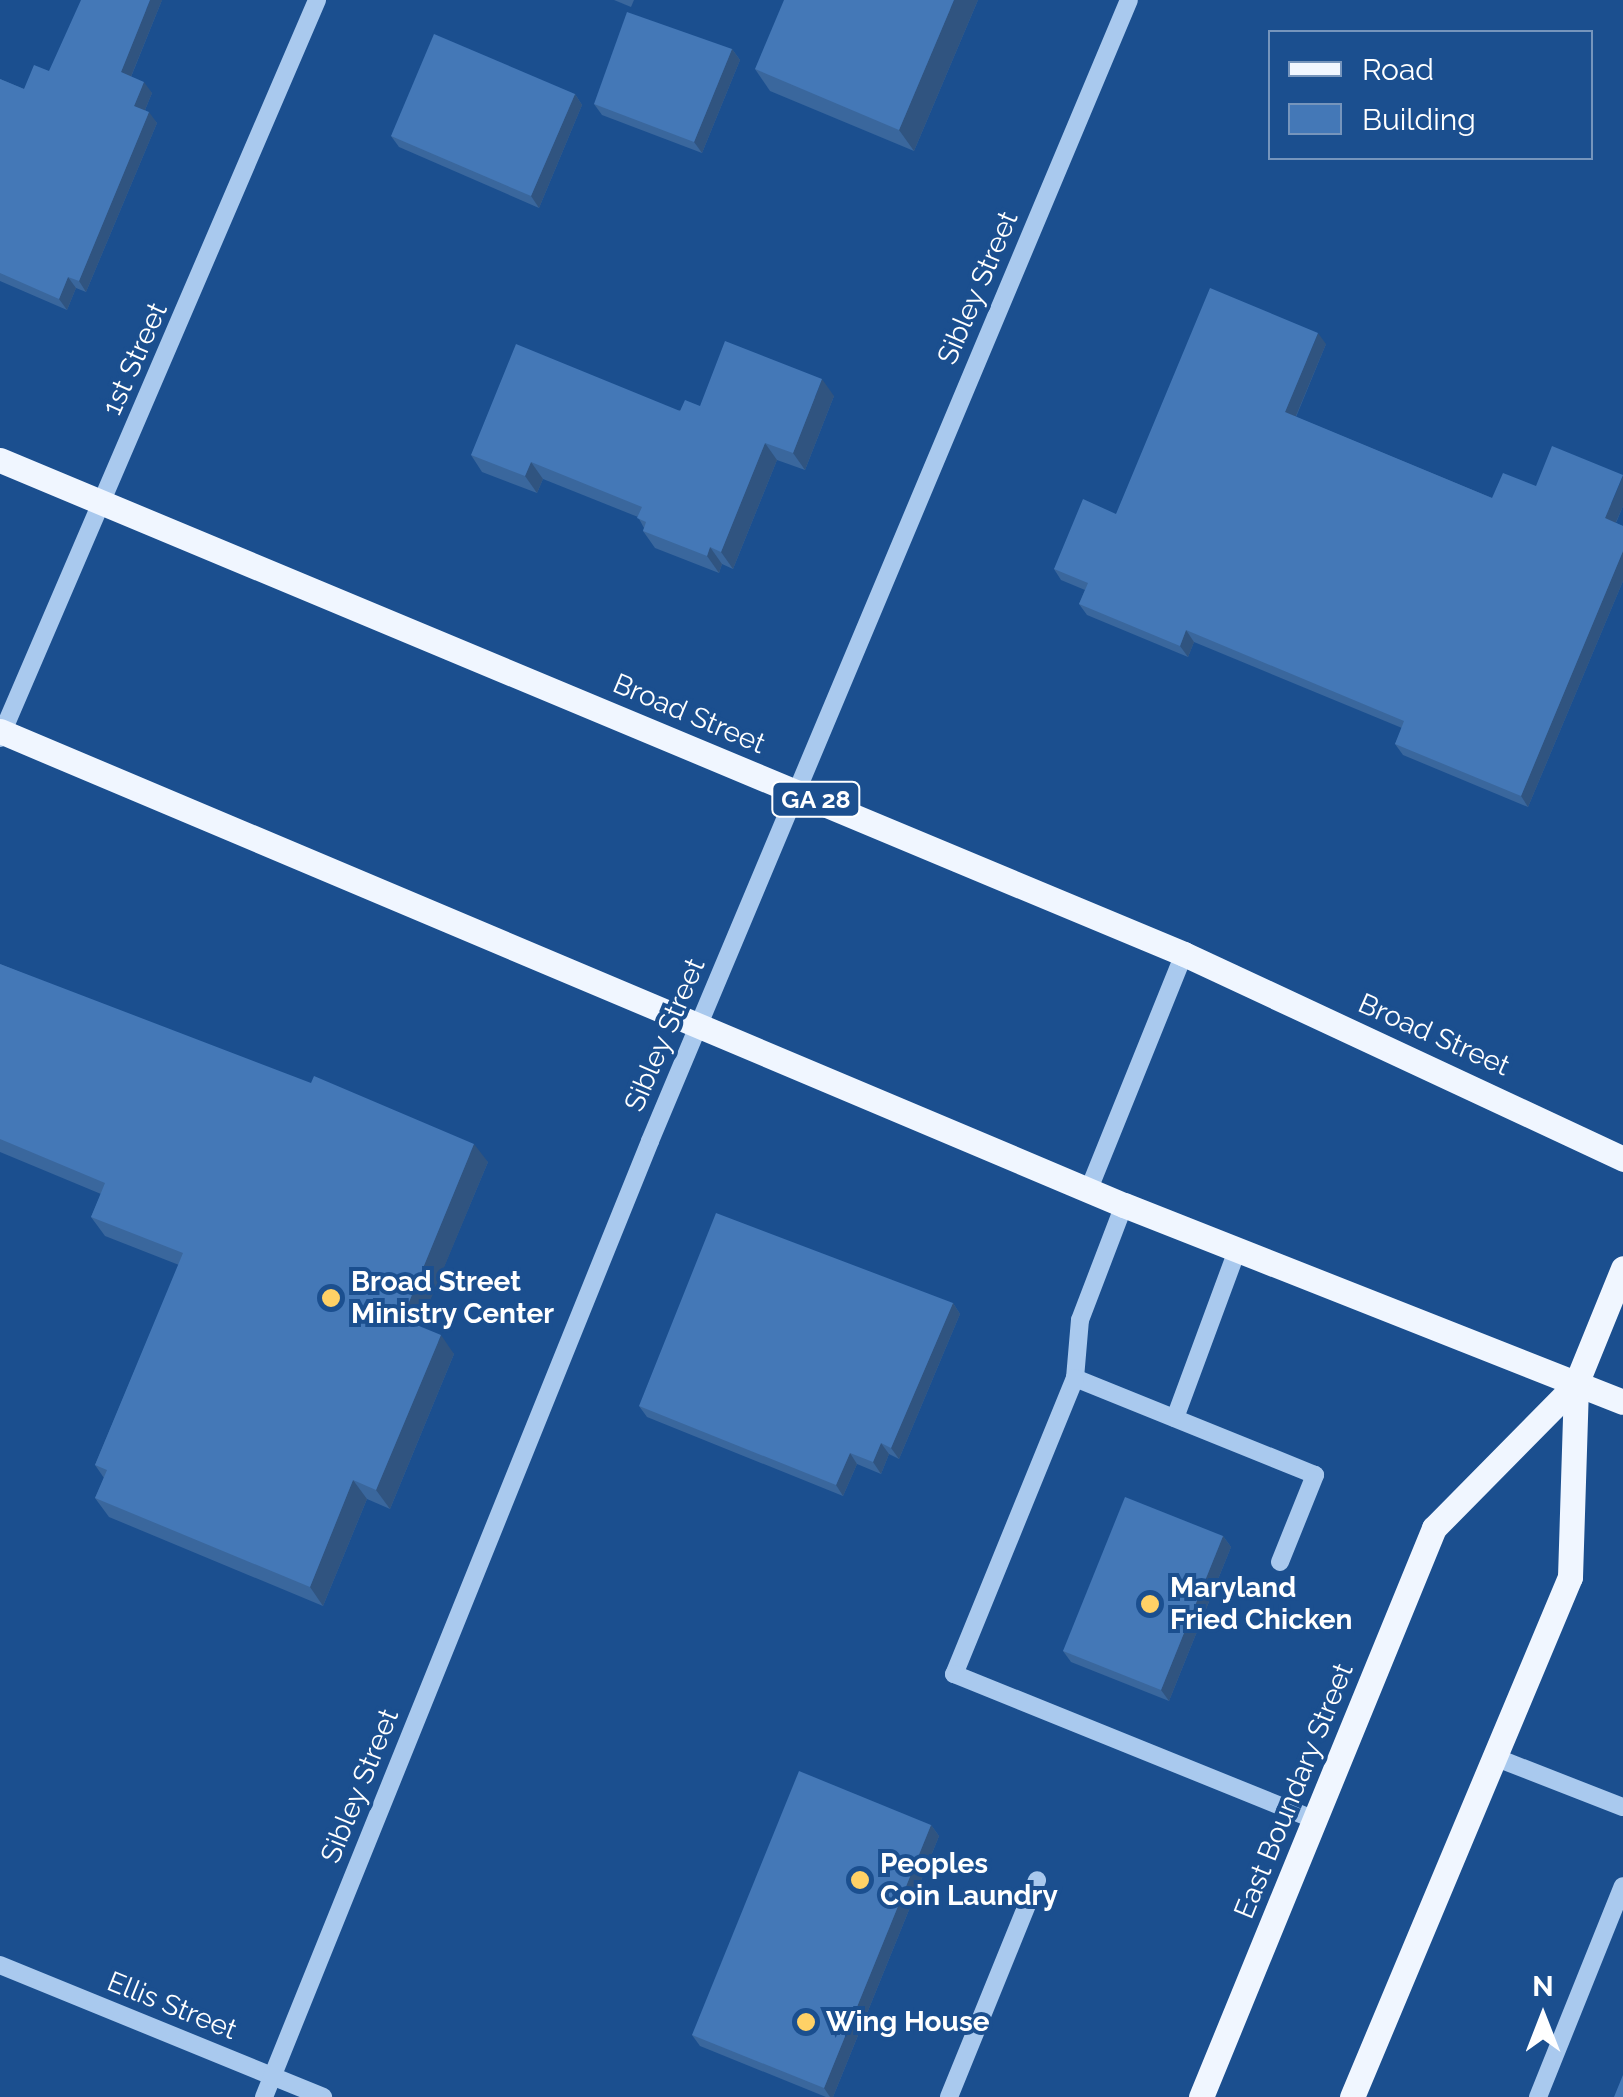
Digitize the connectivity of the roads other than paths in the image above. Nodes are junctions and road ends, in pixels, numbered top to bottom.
1 (317, 0) edge
2 (1129, 0) edge
3 (0, 460) edge
4 (102, 502) junction
5 (1, 734) edge
6 (797, 791) junction
7 (1184, 954) junction
8 (700, 1024) junction
9 (1623, 1159) edge
10 (1089, 1189) junction
11 (1124, 1205) junction
12 (1237, 1250) junction
13 (1623, 1268) edge
14 (1074, 1378) junction
15 (1576, 1384) junction
16 (1623, 1402) edge
17 (1175, 1418) junction
18 (1280, 1562) dead end
19 (1497, 1758) junction
20 (1623, 1806) edge
21 (1315, 1820) junction
22 (1037, 1880) dead end
23 (1623, 1886) edge
24 (0, 1965) edge
25 (272, 2076) junction
26 (264, 2097) edge
27 (323, 2097) edge
28 (949, 2097) edge
29 (1201, 2097) edge
30 (1352, 2097) edge
31 (1538, 2097) edge

1 - 4 street, 1st Street
2 - 6 street, Sibley Street
3 - 4 main road, Broad Street / GA 28
4 - 5 street, 1st Street
4 - 6 main road, Broad Street / GA 28
5 - 8 main road
6 - 7 main road, Broad Street / GA 28
6 - 8 street, Sibley Street
7 - 9 main road, Broad Street / GA 28
7 - 10 street
8 - 10 main road
8 - 25 street, Sibley Street
10 - 11 main road
11 - 12 main road
11 - 14 street
12 - 15 main road
12 - 17 street
13 - 15 main road, East Boundary Street
14 - 17 street
14 - 21 street
15 - 16 main road
15 - 19 main road, East Boundary Street
15 - 21 main road, East Boundary Street
17 - 18 street
19 - 20 street
19 - 30 main road, East Boundary Street
21 - 29 main road, East Boundary Street
22 - 28 street
23 - 31 street
24 - 25 street, Ellis Street
25 - 26 street, Sibley Street
25 - 27 street, Ellis Street

